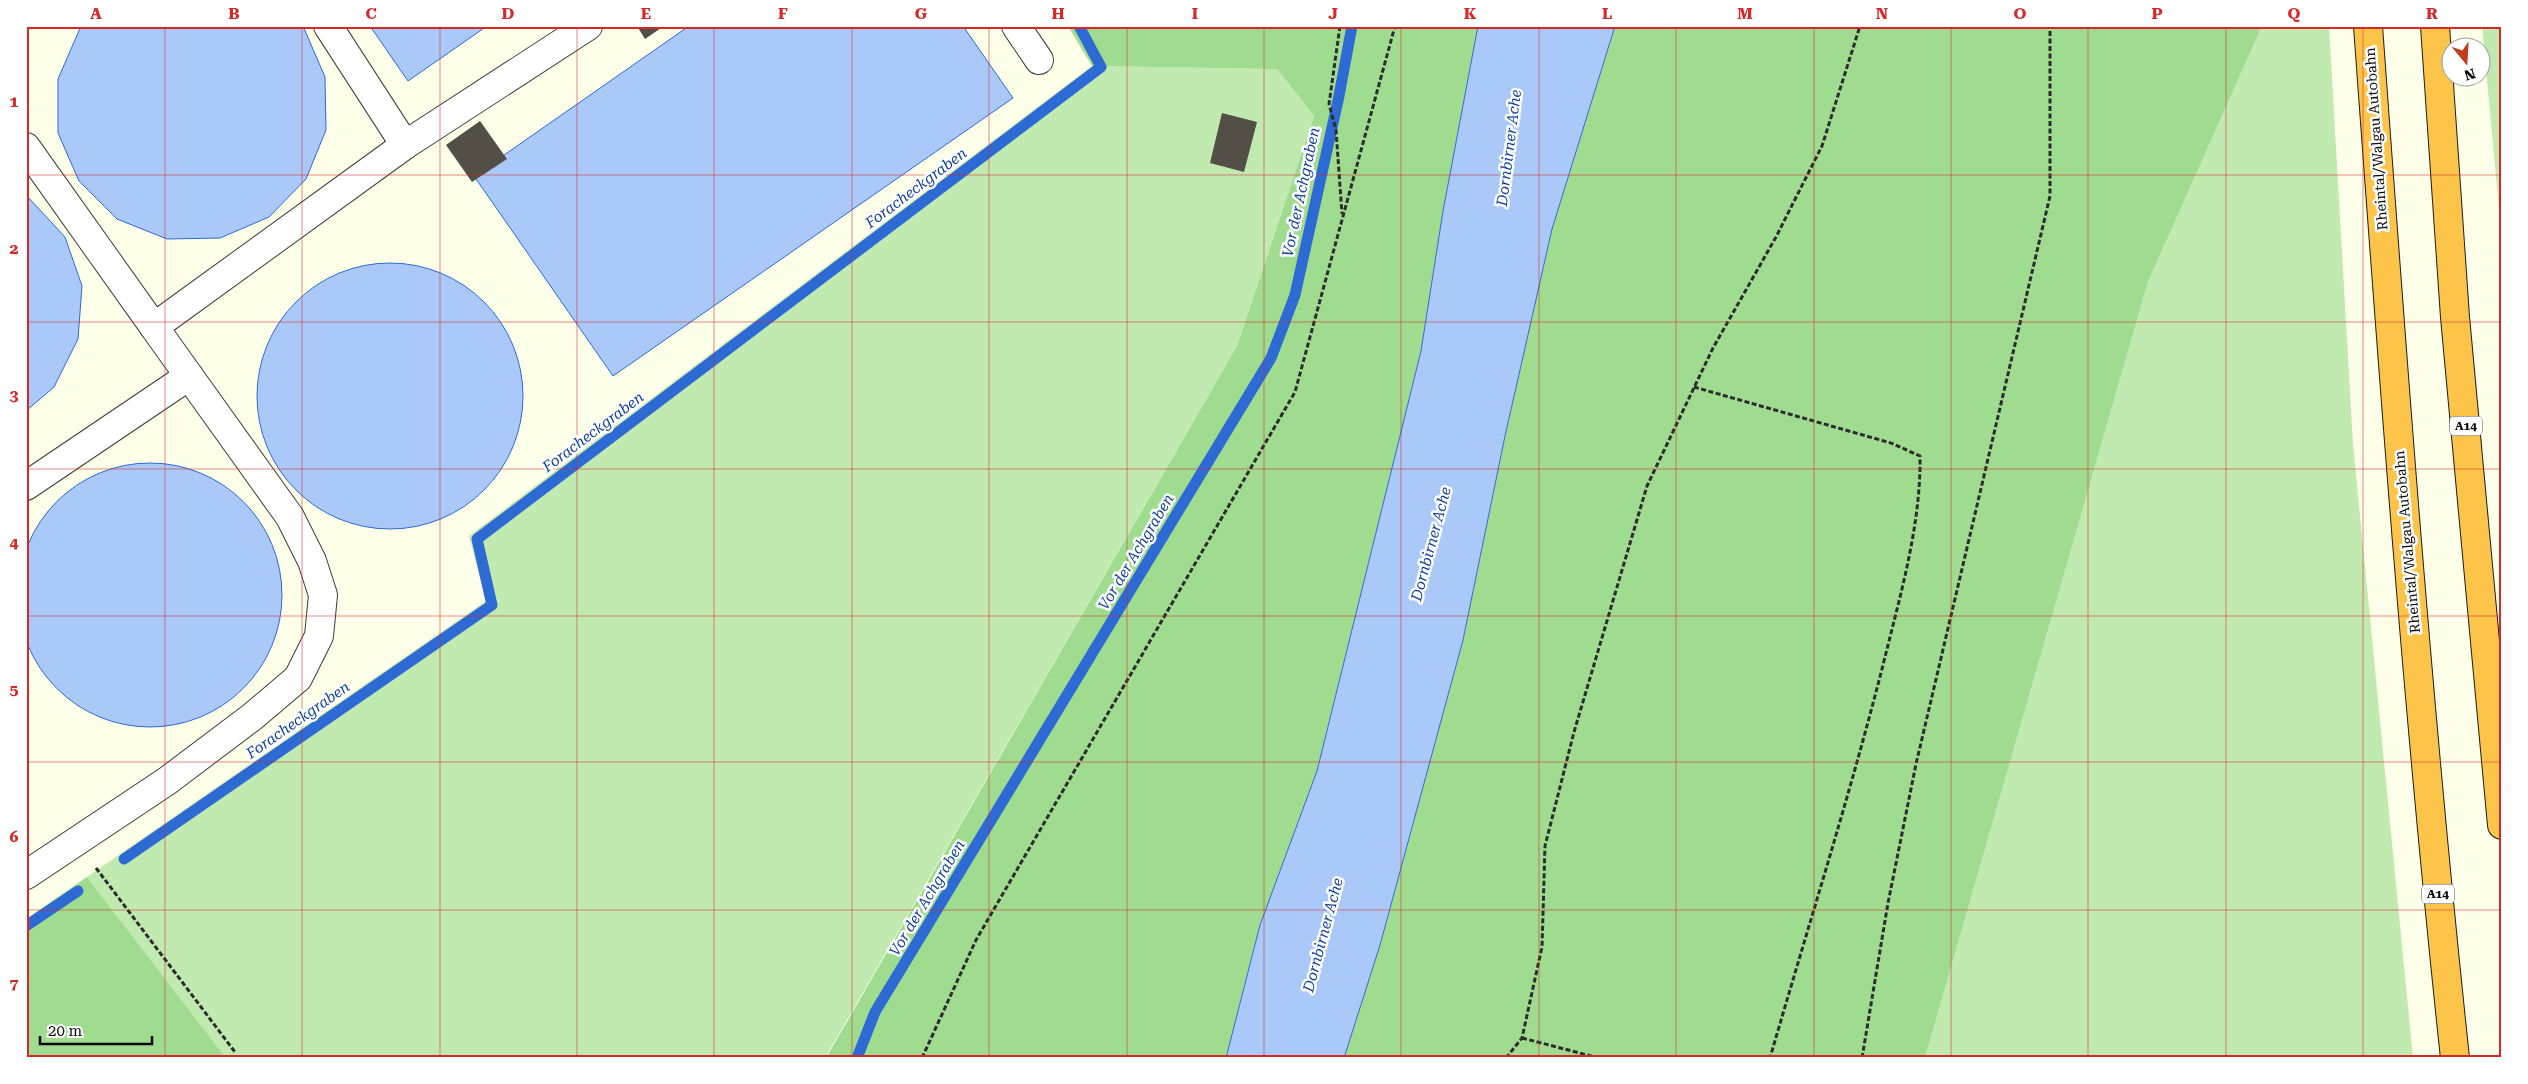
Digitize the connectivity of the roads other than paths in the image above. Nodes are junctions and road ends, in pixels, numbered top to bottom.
1 (328, 26) edge
2 (588, 26) edge
3 (1016, 26) edge
4 (2368, 26) edge
5 (2435, 26) edge
6 (1039, 60) dead end
7 (405, 145) junction
8 (26, 147) edge
9 (154, 327) junction
10 (189, 376) junction
11 (26, 486) edge
12 (2502, 825) edge
13 (26, 874) edge
14 (2455, 1058) edge

1 - 7 lane
2 - 7 lane
3 - 6 lane
4 - 14 highway, Rheintal/Walgau Autobahn / A14
5 - 12 highway, A14
7 - 9 lane
8 - 9 lane
9 - 10 lane
10 - 11 lane
10 - 13 lane

